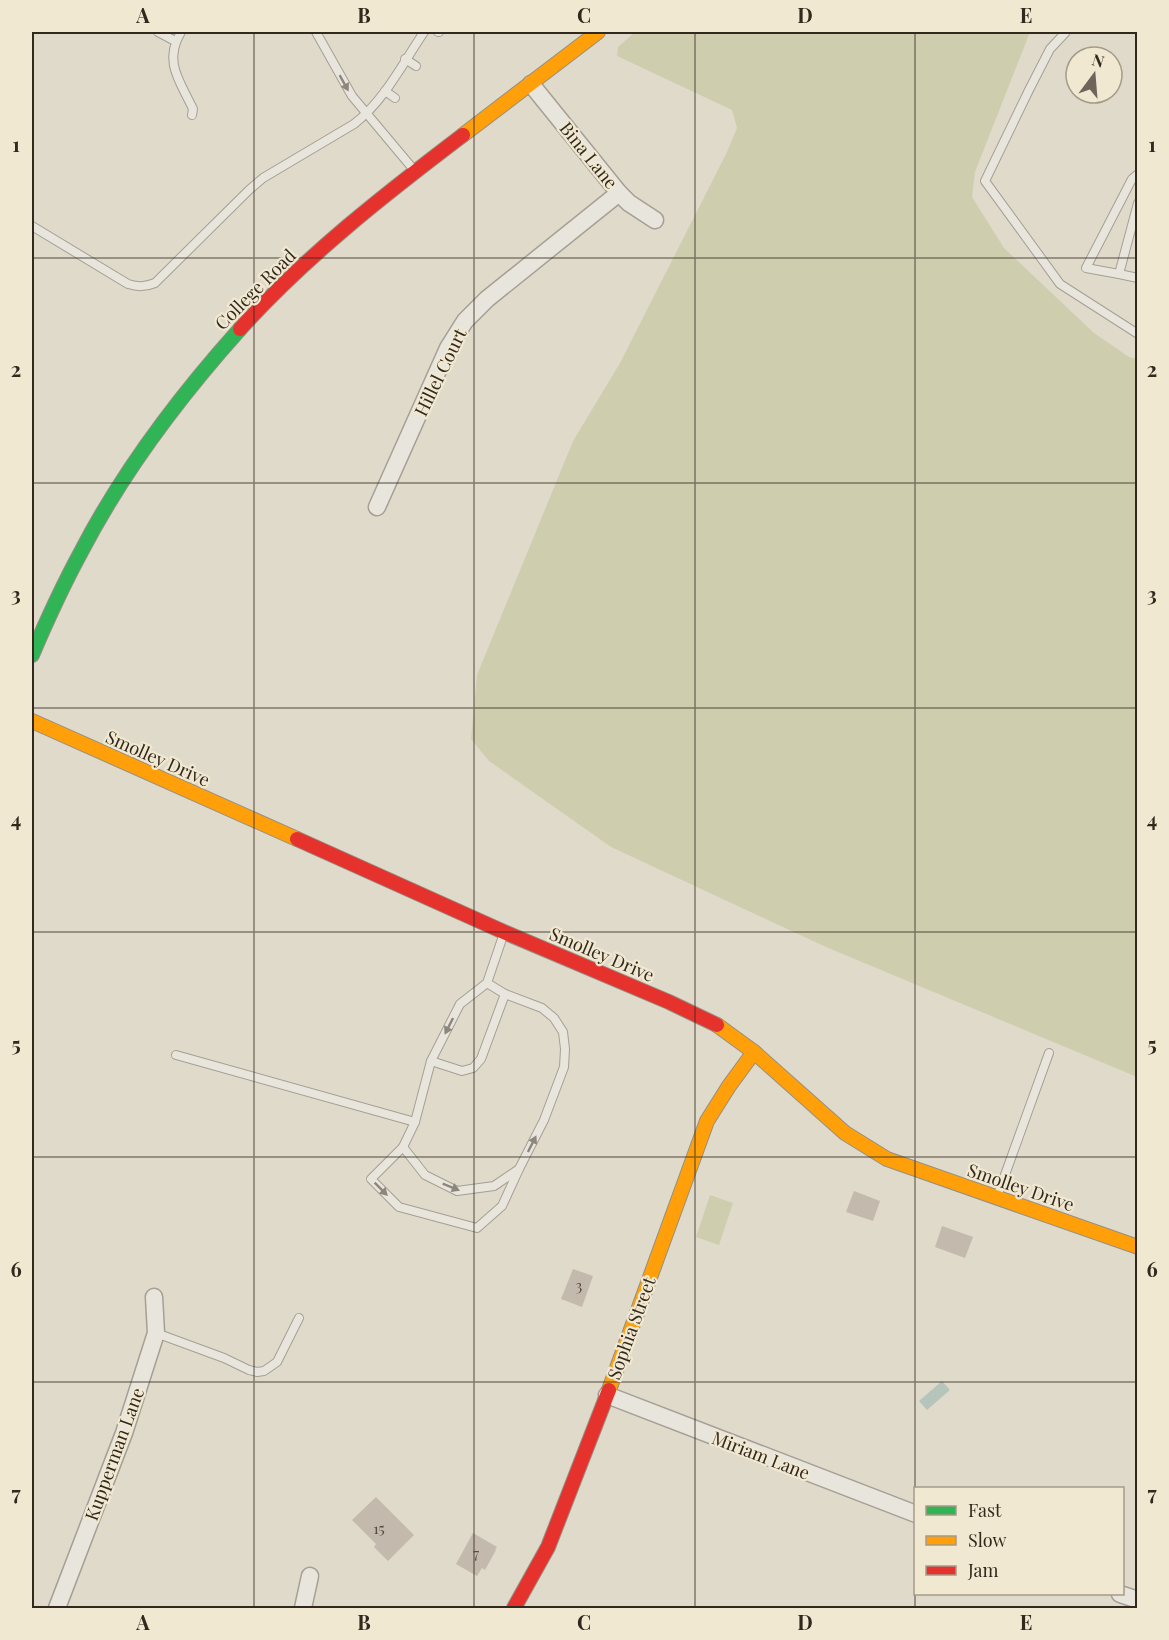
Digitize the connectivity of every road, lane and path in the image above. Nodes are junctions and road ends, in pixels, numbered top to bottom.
1 (159, 32) edge
2 (181, 32) edge
3 (316, 32) edge
4 (424, 32) edge
5 (598, 32) edge
6 (1066, 32) edge
7 (175, 41) junction
8 (405, 59) junction
9 (416, 66) dead end
10 (531, 84) junction
11 (384, 91) junction
12 (395, 98) dead end
13 (192, 115) dead end
14 (366, 115) junction
15 (415, 172) junction
16 (1137, 174) edge
17 (619, 193) junction
18 (1137, 203) edge
19 (655, 220) dead end
20 (32, 226) edge
21 (1119, 274) junction
22 (1137, 278) edge
23 (1137, 334) edge
24 (377, 507) dead end
25 (32, 655) edge
26 (32, 721) edge
27 (504, 932) junction
28 (487, 983) junction
29 (505, 994) junction
30 (754, 1052) junction
31 (1049, 1053) dead end
32 (176, 1055) dead end
33 (431, 1060) junction
34 (415, 1122) junction
35 (403, 1147) junction
36 (519, 1169) junction
37 (997, 1198) junction
38 (1137, 1247) edge
39 (154, 1296) dead end
40 (299, 1318) dead end
41 (156, 1333) junction
42 (607, 1395) junction
43 (914, 1514) edge
44 (310, 1576) dead end
45 (57, 1608) edge
46 (303, 1608) edge
47 (514, 1608) edge

1 - 7 lane
2 - 7 lane
3 -> 14 lane
4 - 8 lane
5 - 10 street, College Road
6 - 23 lane
7 - 13 lane
8 - 9 lane
8 - 11 lane
10 - 15 street, College Road
10 - 17 street, Bina Lane
11 - 12 lane
11 - 14 lane
14 - 15 lane
14 - 20 lane
15 - 25 street, College Road
16 - 21 lane
17 - 19 street, Bina Lane
17 - 24 street, Hillel Court
18 - 21 lane
21 - 22 lane
26 - 27 street, Smolley Drive
27 - 28 lane
27 - 30 street, Smolley Drive
28 - 29 lane
28 -> 33 lane
29 - 33 lane
36 -> 29 lane
30 - 37 street, Smolley Drive
30 - 42 street, Sophia Street
31 - 37 lane
32 - 34 lane
33 - 34 lane
34 - 35 lane
35 -> 36 lane
35 -> 36 lane
37 - 38 street, Smolley Drive
39 - 41 street, Kupperman Lane
40 - 41 lane
41 - 45 street, Kupperman Lane
42 - 43 street, Miriam Lane
42 - 47 street, Sophia Street
44 - 46 street

